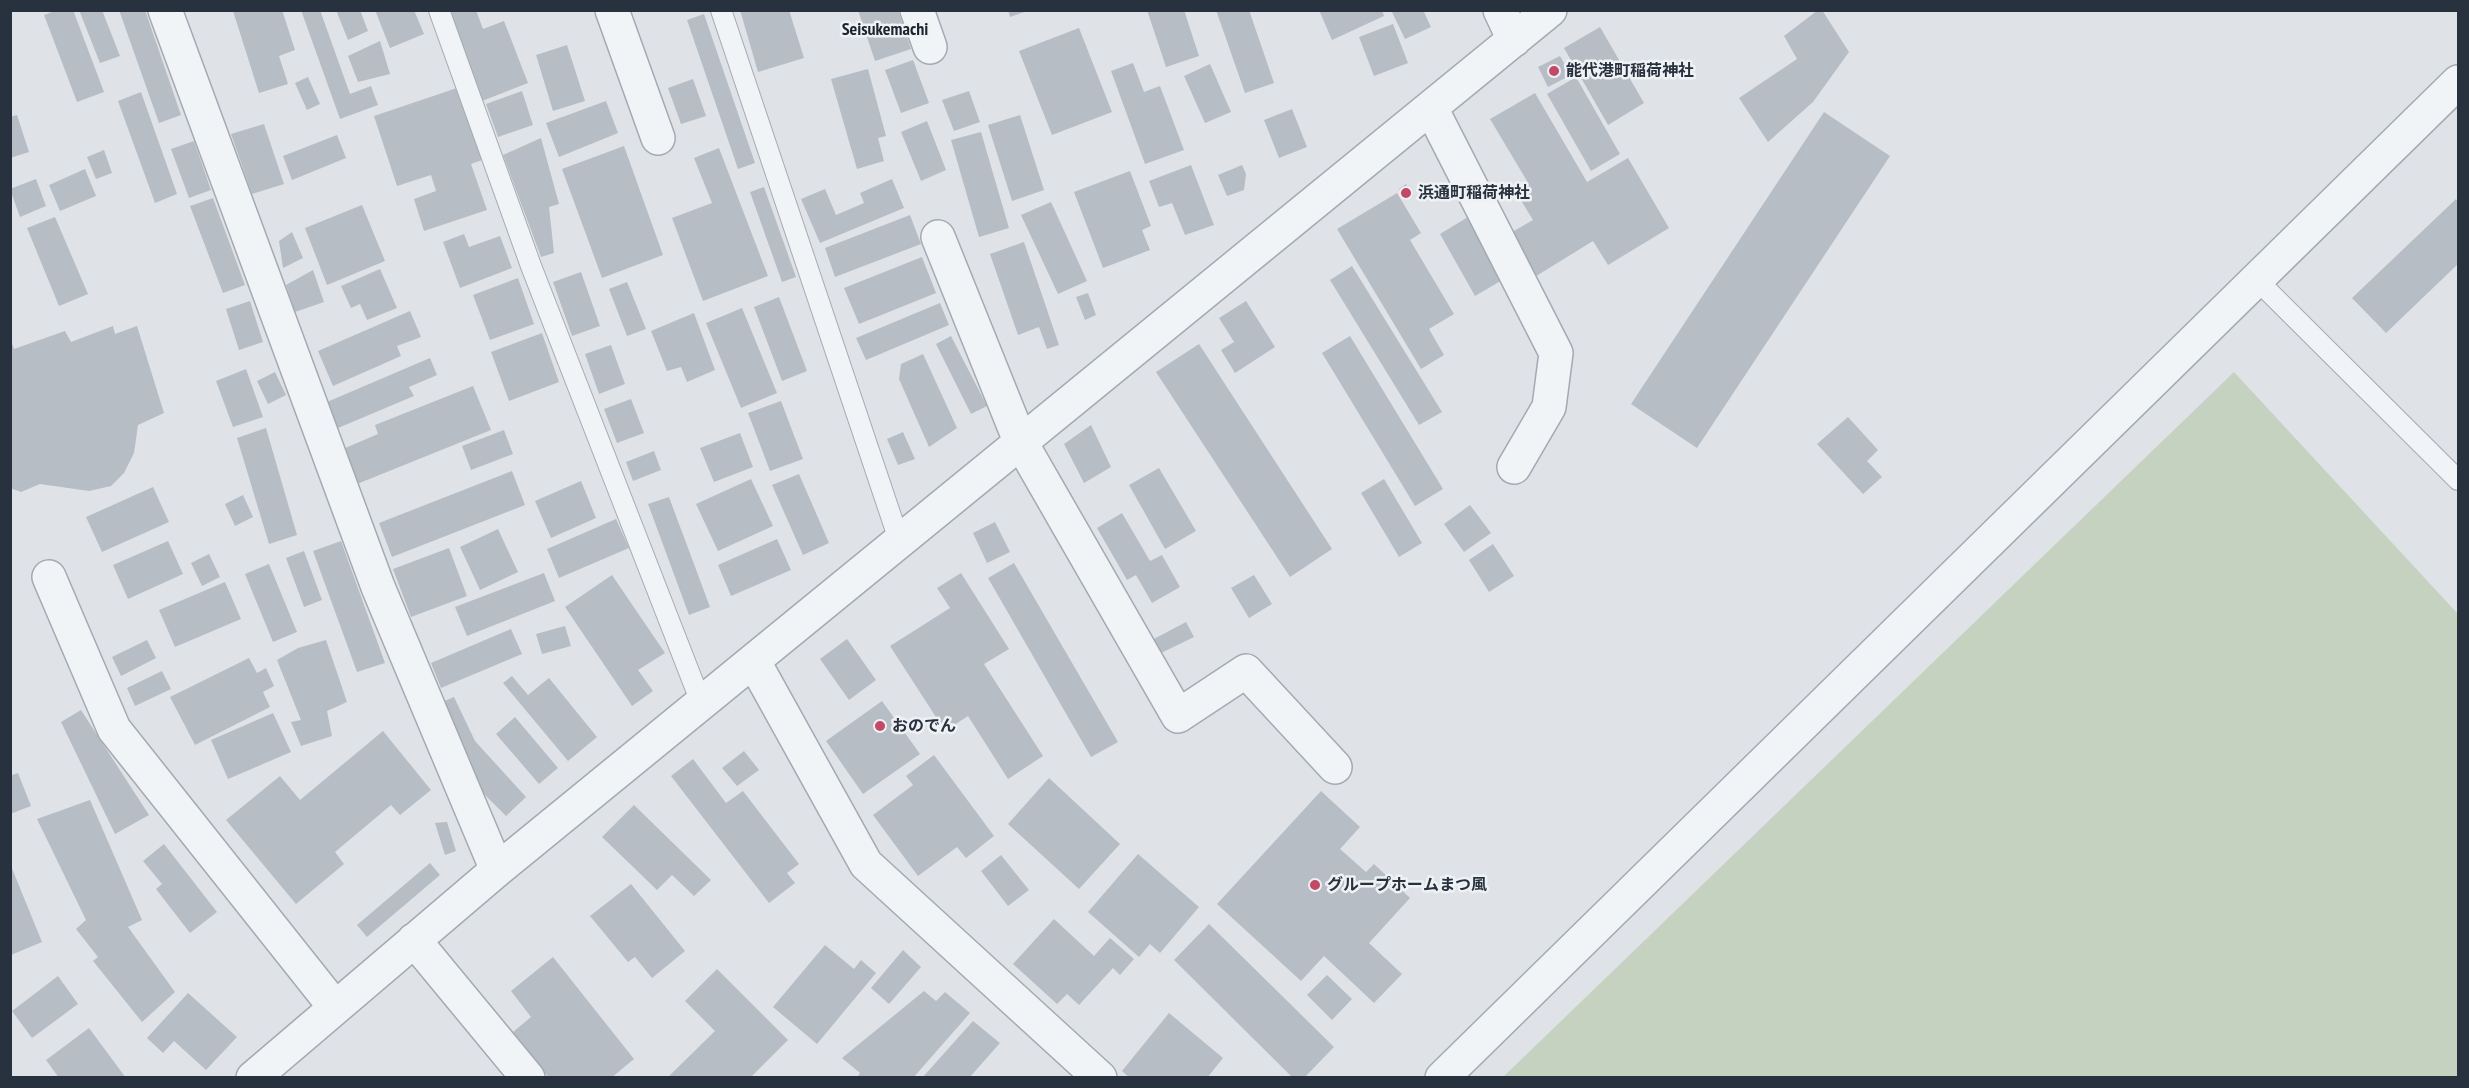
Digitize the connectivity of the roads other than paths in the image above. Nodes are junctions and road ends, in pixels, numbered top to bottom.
1 (165, 10) edge
2 (439, 10) edge
3 (612, 10) edge
4 (721, 10) edge
5 (916, 10) edge
6 (1500, 10) edge
7 (1550, 10) edge
8 (1514, 40) junction
9 (930, 47) dead end
10 (2458, 82) edge
11 (1431, 108) junction
12 (658, 138) dead end
13 (938, 237) dead end
14 (2257, 280) junction
15 (1020, 441) junction
16 (1514, 467) dead end
17 (2458, 480) edge
18 (899, 540) junction
19 (49, 577) dead end
20 (754, 662) junction
21 (702, 705) junction
22 (1335, 767) dead end
23 (497, 870) junction
24 (414, 940) junction
25 (334, 1006) junction
26 (253, 1077) edge
27 (528, 1077) edge
28 (1100, 1077) edge
29 (1442, 1077) edge

1 - 23 street
2 - 21 lane
3 - 12 street
4 - 18 lane
5 - 9 street
6 - 8 street
7 - 8 street
8 - 11 street
10 - 14 street
11 - 15 street
11 - 16 street
13 - 15 street
14 - 17 lane
14 - 29 street
15 - 18 street
15 - 22 street
18 - 20 street
19 - 25 street
20 - 21 street
20 - 28 street
21 - 23 street
23 - 24 street
24 - 25 street
24 - 27 street
25 - 26 street

